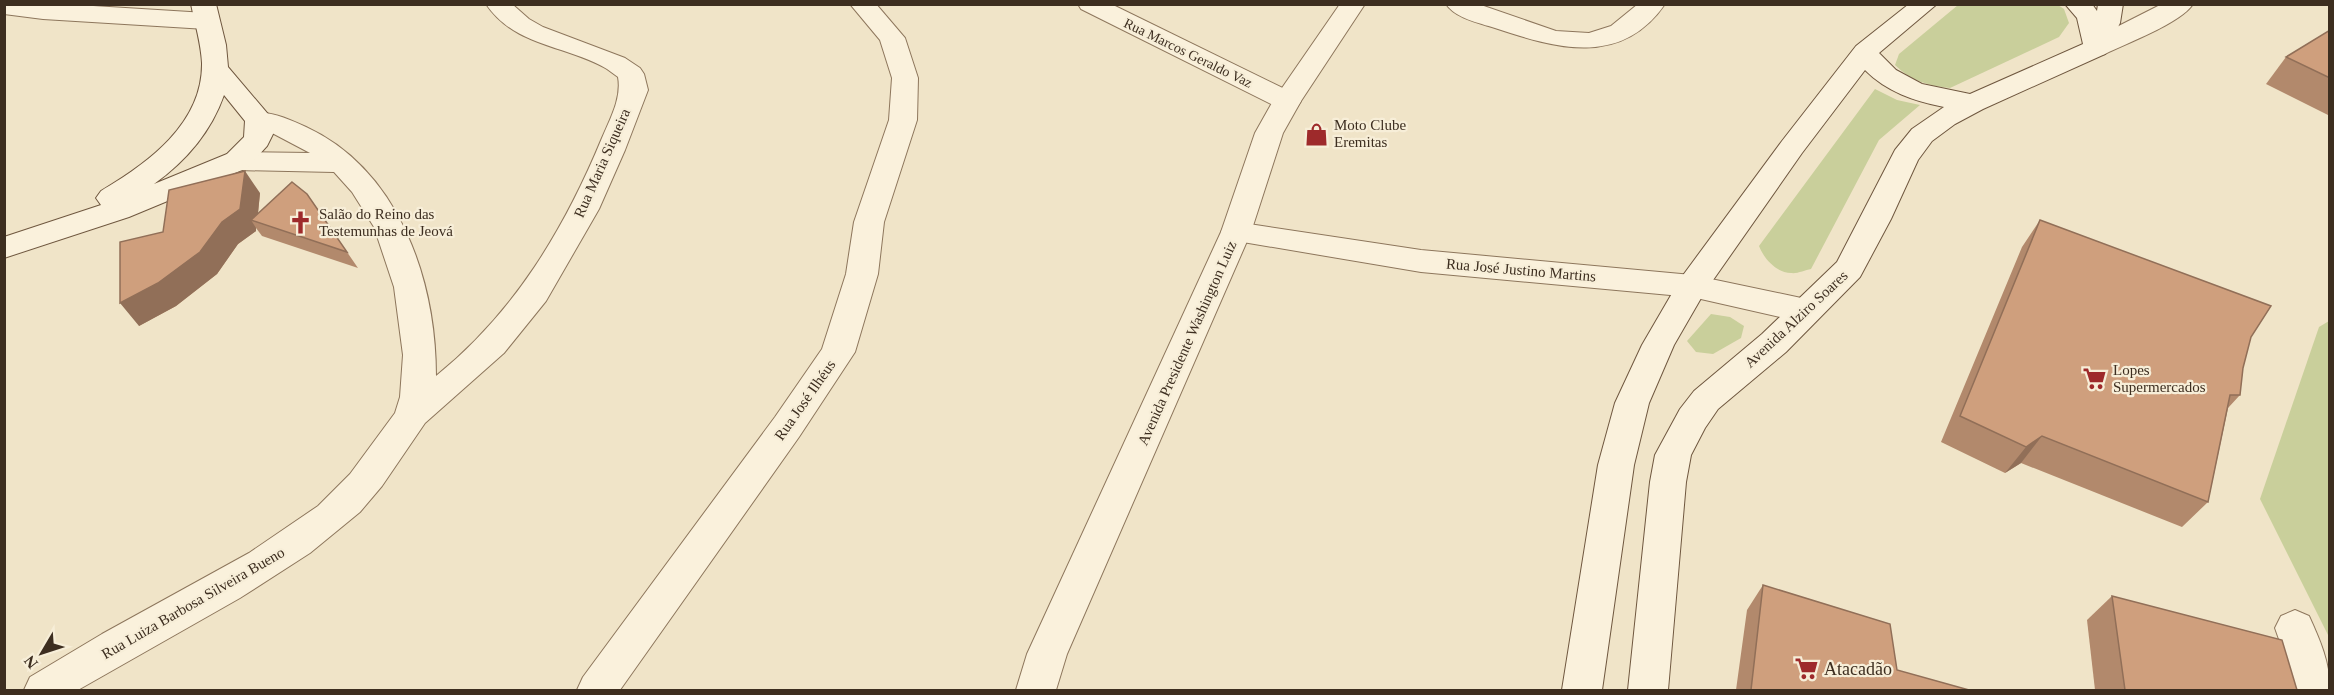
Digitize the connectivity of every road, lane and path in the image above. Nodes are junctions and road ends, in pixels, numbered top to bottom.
1 (498, 4) edge
2 (862, 4) edge
3 (1090, 4) edge
4 (1353, 4) edge
5 (1434, 4) edge
6 (1653, 4) edge
7 (1925, 4) edge
8 (2181, 4) edge
9 (4, 6) edge
10 (1461, 7) edge
11 (2091, 7) edge
12 (205, 13) edge
13 (2096, 48) junction
14 (1865, 52) junction
15 (215, 68) junction
16 (1287, 101) junction
17 (1973, 103) junction
18 (259, 120) junction
19 (195, 127) junction
20 (175, 149) junction
21 (237, 161) junction
22 (340, 163) junction
23 (1236, 232) junction
24 (39, 237) junction
25 (4, 248) edge
26 (1692, 286) junction
27 (1806, 311) junction
28 (412, 414) junction
29 (2295, 628) dead end
30 (1041, 672) edge
31 (44, 690) edge
32 (597, 690) edge
33 (1024, 690) edge
34 (1582, 690) edge
35 (1648, 690) edge
36 (2317, 690) edge

1 - 28 street, Rua Maria Siqueira
2 - 32 street, Rua José Ilhéus
3 - 16 street, Rua Marcos Geraldo Vaz
4 - 16 street, Avenida Presidente Washington Luiz
5 - 10 street
6 - 10 street
7 - 14 street
8 - 13 street, Avenida Alziro Soares
9 - 12 street
11 - 13 street
12 - 15 street
13 - 17 street, Avenida Alziro Soares
14 - 17 street
14 - 26 street
15 - 18 street
15 - 19 street
16 - 23 street, Avenida Presidente Washington Luiz
17 - 27 street, Avenida Alziro Soares
18 - 19 street
18 - 21 street
18 - 22 street, Rua Luiza Barbosa Silveira Bueno
19 - 20 street
20 - 21 street
20 - 24 street
21 - 22 street
21 - 24 street
22 - 28 street, Rua Luiza Barbosa Silveira Bueno
23 - 26 street, Rua José Justino Martins
23 - 30 street, Avenida Presidente Washington Luiz
24 - 25 street
26 - 27 street, Rua José Justino Martins
26 - 34 street
27 - 35 street, Avenida Alziro Soares
28 - 31 street, Rua Luiza Barbosa Silveira Bueno
29 - 36 street
30 - 33 street, Avenida Presidente Washington Luiz

